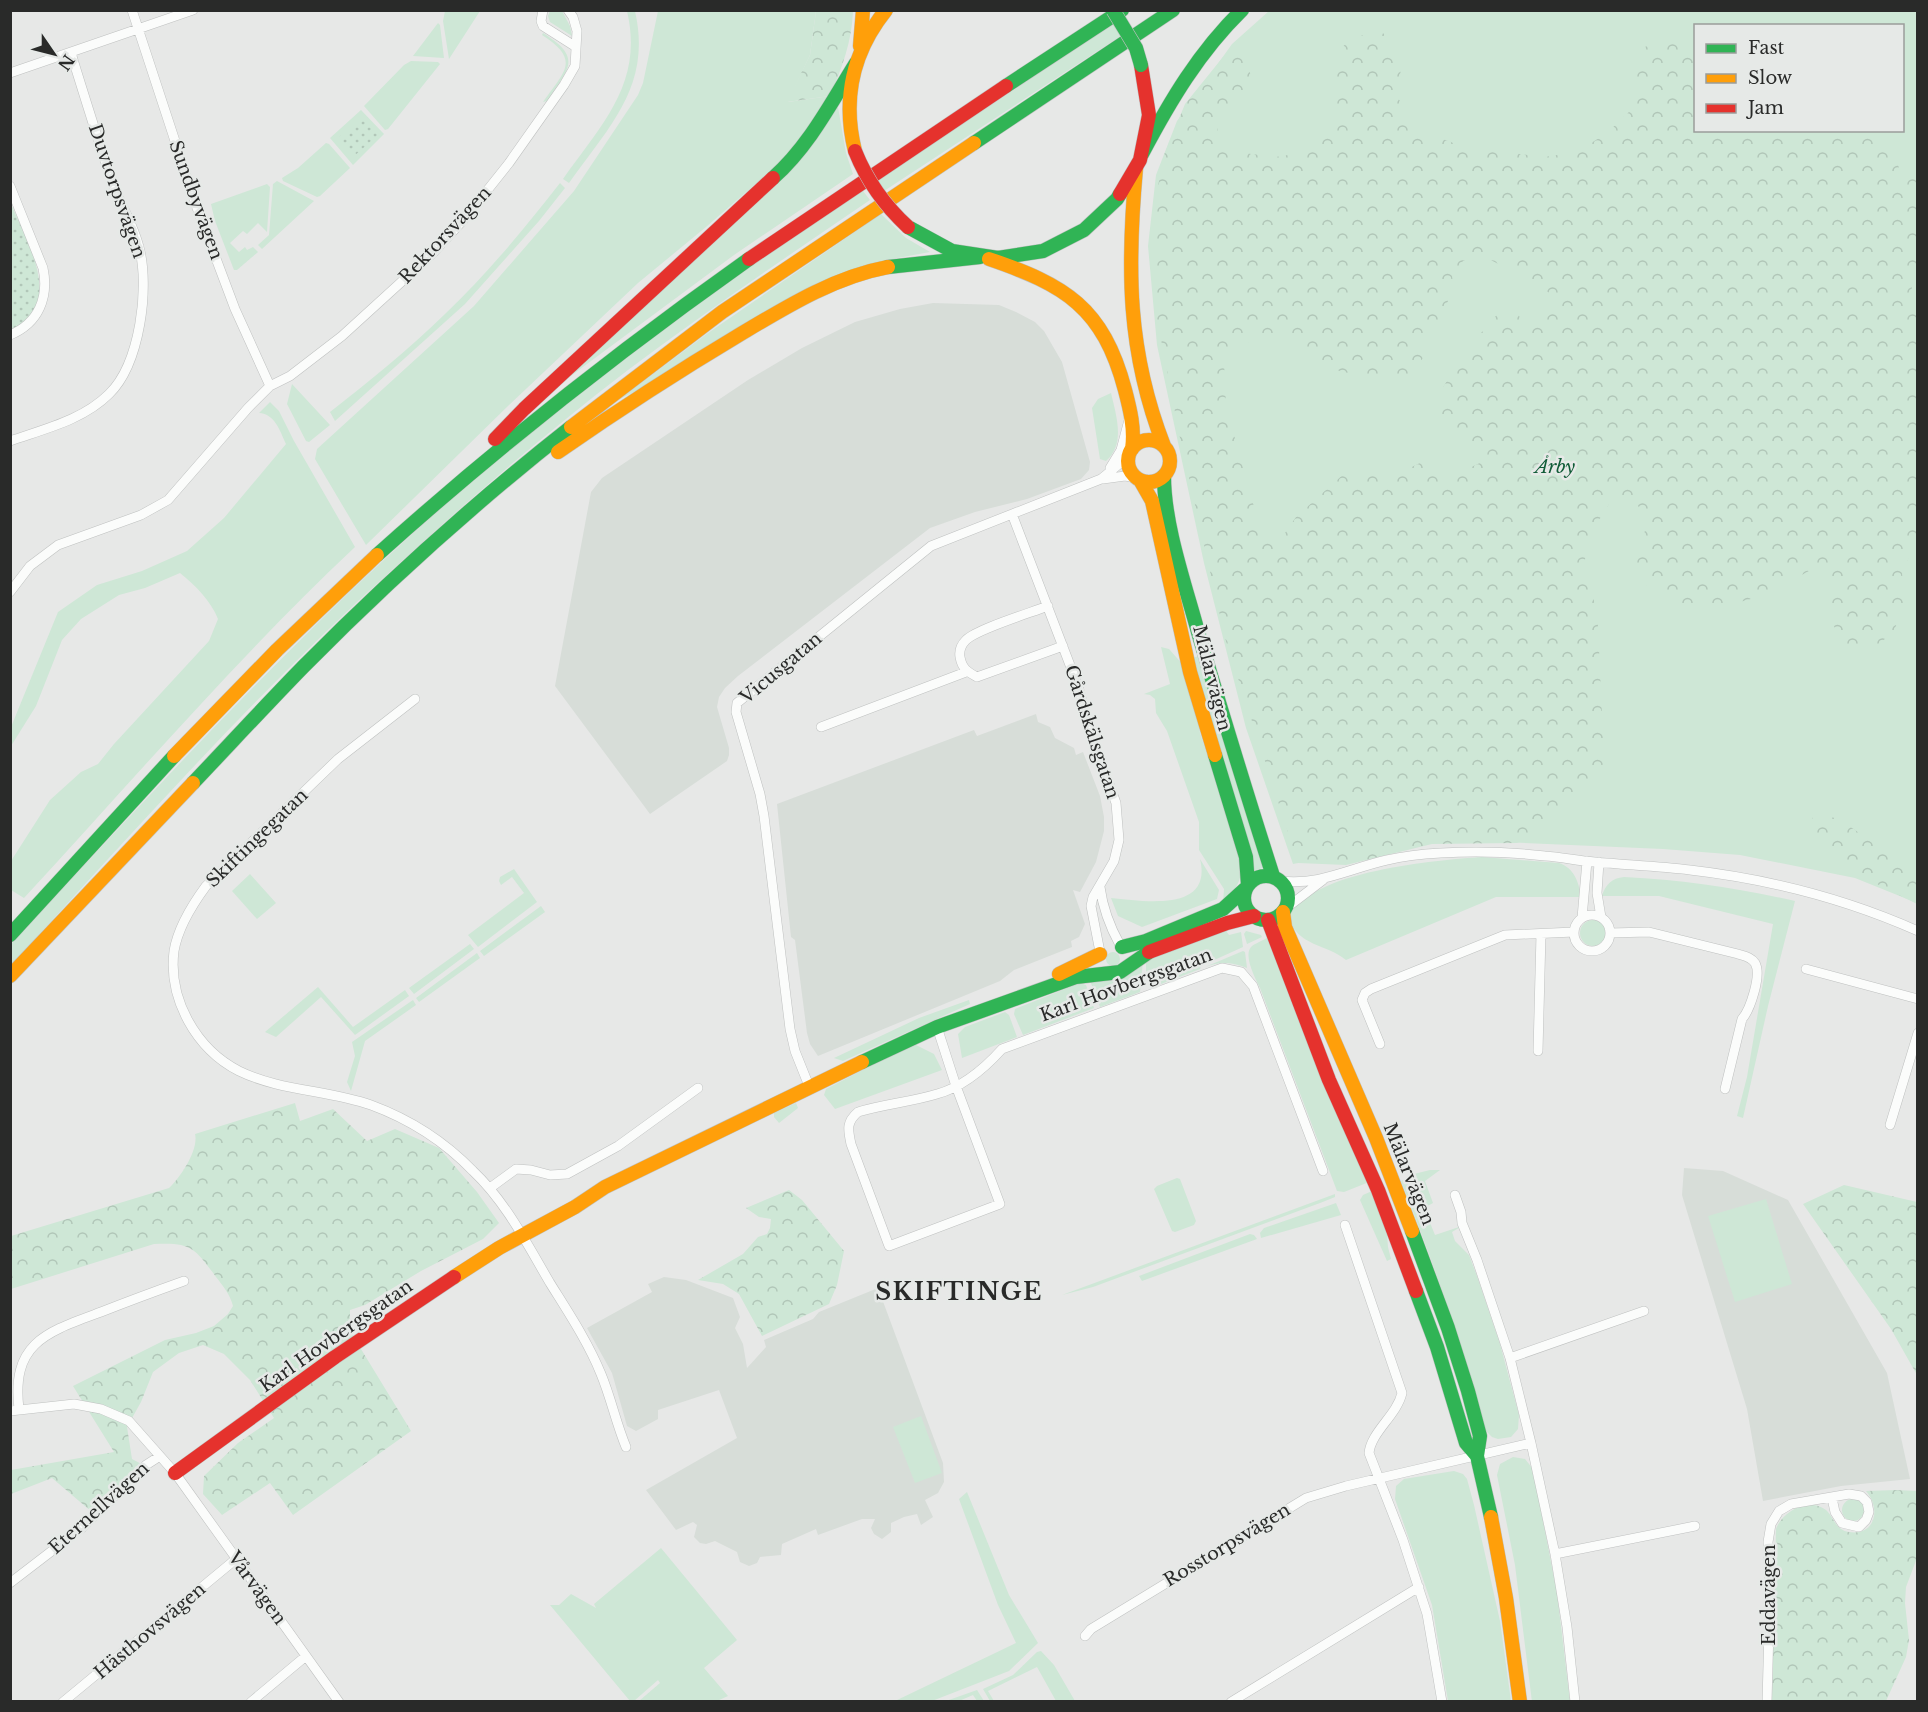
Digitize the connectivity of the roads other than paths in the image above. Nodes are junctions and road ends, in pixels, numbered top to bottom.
1 (132, 10) edge
2 (193, 10) edge
3 (543, 10) edge
4 (568, 10) edge
5 (862, 10) edge
6 (886, 10) edge
7 (1113, 10) edge
8 (1122, 10) edge
9 (1173, 10) edge
10 (1242, 10) edge
11 (138, 29) junction
12 (576, 47) junction
13 (71, 53) junction
14 (857, 58) junction
15 (10, 73) edge
16 (1142, 154) junction
17 (1136, 168) junction
18 (10, 186) edge
19 (984, 258) junction
20 (10, 335) edge
21 (270, 386) junction
22 (1130, 415) junction
23 (10, 441) edge
24 (1164, 446) junction
25 (1130, 452) junction
26 (1164, 476) junction
27 (506, 478) junction
28 (1101, 479) junction
29 (1139, 479) junction
30 (447, 492) junction
31 (1012, 514) junction
32 (10, 592) edge
33 (1048, 606) junction
34 (1063, 646) junction
35 (966, 672) junction
36 (415, 699) dead end
37 (821, 727) dead end
38 (1587, 861) junction
39 (1599, 862) junction
40 (1277, 878) junction
41 (1323, 879) junction
42 (1100, 887) junction
43 (1246, 887) junction
44 (1284, 911) junction
45 (1601, 917) junction
46 (1261, 918) junction
47 (1582, 918) junction
48 (1917, 931) edge
49 (1574, 932) junction
50 (1610, 933) junction
51 (1540, 934) junction
52 (10, 935) edge
53 (1121, 946) junction
54 (1100, 953) junction
55 (1126, 967) junction
56 (1806, 969) dead end
57 (1110, 973) junction
58 (10, 976) edge
59 (1917, 999) edge
60 (936, 1027) junction
61 (1917, 1033) edge
62 (1380, 1044) dead end
63 (1538, 1051) dead end
64 (809, 1086) junction
65 (956, 1086) junction
66 (698, 1088) dead end
67 (1725, 1089) dead end
68 (1890, 1125) dead end
69 (1323, 1171) dead end
70 (490, 1188) junction
71 (1455, 1195) dead end
72 (1345, 1225) dead end
73 (522, 1235) junction
74 (184, 1281) dead end
75 (1644, 1311) dead end
76 (1510, 1358) junction
77 (15, 1410) edge
78 (1531, 1443) junction
79 (626, 1447) dead end
80 (160, 1456) junction
81 (1477, 1456) junction
82 (175, 1473) junction
83 (1380, 1479) junction
84 (1832, 1498) dead end
85 (1695, 1526) dead end
86 (1555, 1554) junction
87 (236, 1559) junction
88 (10, 1584) edge
89 (1419, 1587) junction
90 (1085, 1636) dead end
91 (306, 1656) junction
92 (63, 1701) edge
93 (251, 1701) edge
94 (339, 1701) edge
95 (1231, 1701) edge
96 (1442, 1701) edge
97 (1520, 1701) edge
98 (1575, 1701) edge
99 (1767, 1701) edge

1 - 11 street, Sundbyvägen
2 - 11 street
3 - 12 street
4 - 12 street, Rektorsvägen
5 - 14 main road
6 - 14 main road
7 - 16 main road, bridge
8 - 30 main road
9 - 27 main road
10 - 16 main road
11 - 13 street
11 - 21 street, Sundbyvägen
12 - 21 street, Rektorsvägen
13 - 15 street
13 - 23 street, Duvtorpsvägen
14 - 19 main road, bridge
14 - 30 main road
16 - 17 main road
17 - 19 main road
17 - 24 main road
18 - 20 street
19 - 22 main road
19 - 27 main road
21 - 32 street, Rektorsvägen
22 - 25 main road
22 - 28 street
24 - 25 main road
24 - 26 main road
25 - 28 street, Vicusgatan
25 - 29 main road
26 - 29 main road
26 - 40 main road, Mälarvägen
27 - 58 main road
28 - 29 street, Vicusgatan
28 - 31 street, Vicusgatan
29 - 43 main road, Mälarvägen
30 - 52 main road
31 - 33 street, Gårdskälsgatan
31 - 64 street, Vicusgatan
33 - 34 street, Gårdskälsgatan
33 - 35 street
34 - 35 street, Gårdskälsgatan
34 - 42 street, Gårdskälsgatan
35 - 37 street, Gårdskälsgatan
36 - 70 street, Skiftingegatan
38 - 39 street
38 - 41 street
38 - 47 street
39 - 45 street
39 - 48 street
40 - 41 street
40 - 43 main road
40 - 44 main road
41 - 44 street
42 - 53 street
42 - 54 street, Gårdskälsgatan
43 - 46 main road
43 - 53 main road, Karl Hovbergsgatan
44 - 46 main road
44 - 81 main road, Mälarvägen
45 - 47 street
45 - 50 street
46 - 55 main road, Karl Hovbergsgatan
46 - 81 main road, Mälarvägen
47 - 49 street
49 - 50 street
49 - 51 street
50 - 67 street
51 - 62 street
51 - 63 street
53 - 54 main road
53 - 55 main road
54 - 57 main road
54 - 60 main road, Karl Hovbergsgatan
55 - 57 main road
56 - 59 street
57 - 60 main road, Karl Hovbergsgatan
60 - 64 main road, Karl Hovbergsgatan
60 - 65 street
61 - 68 street
64 - 73 main road, Karl Hovbergsgatan
65 - 65 street
65 - 69 street, Karl Hovbergsgatan
66 - 70 street
70 - 73 street, Skiftingegatan
71 - 76 street
72 - 83 street
73 - 79 street
73 - 82 main road, Karl Hovbergsgatan
74 - 77 street
75 - 76 street
76 - 78 street
77 - 80 street, Vårvägen
78 - 81 street
78 - 86 street
80 - 82 street, Vårvägen
80 - 88 street, Eternellvägen
81 - 83 street, Rosstorpsvägen
81 - 97 main road, Mälarvägen
82 - 87 street, Vårvägen
83 - 89 street
83 - 90 street, Rosstorpsvägen
84 - 99 street, Eddavägen
85 - 86 street
86 - 98 street
87 - 91 street, Vårvägen
87 - 92 street, Hästhovsvägen
89 - 95 street
89 - 96 street
91 - 93 street
91 - 94 street, Vårvägen

